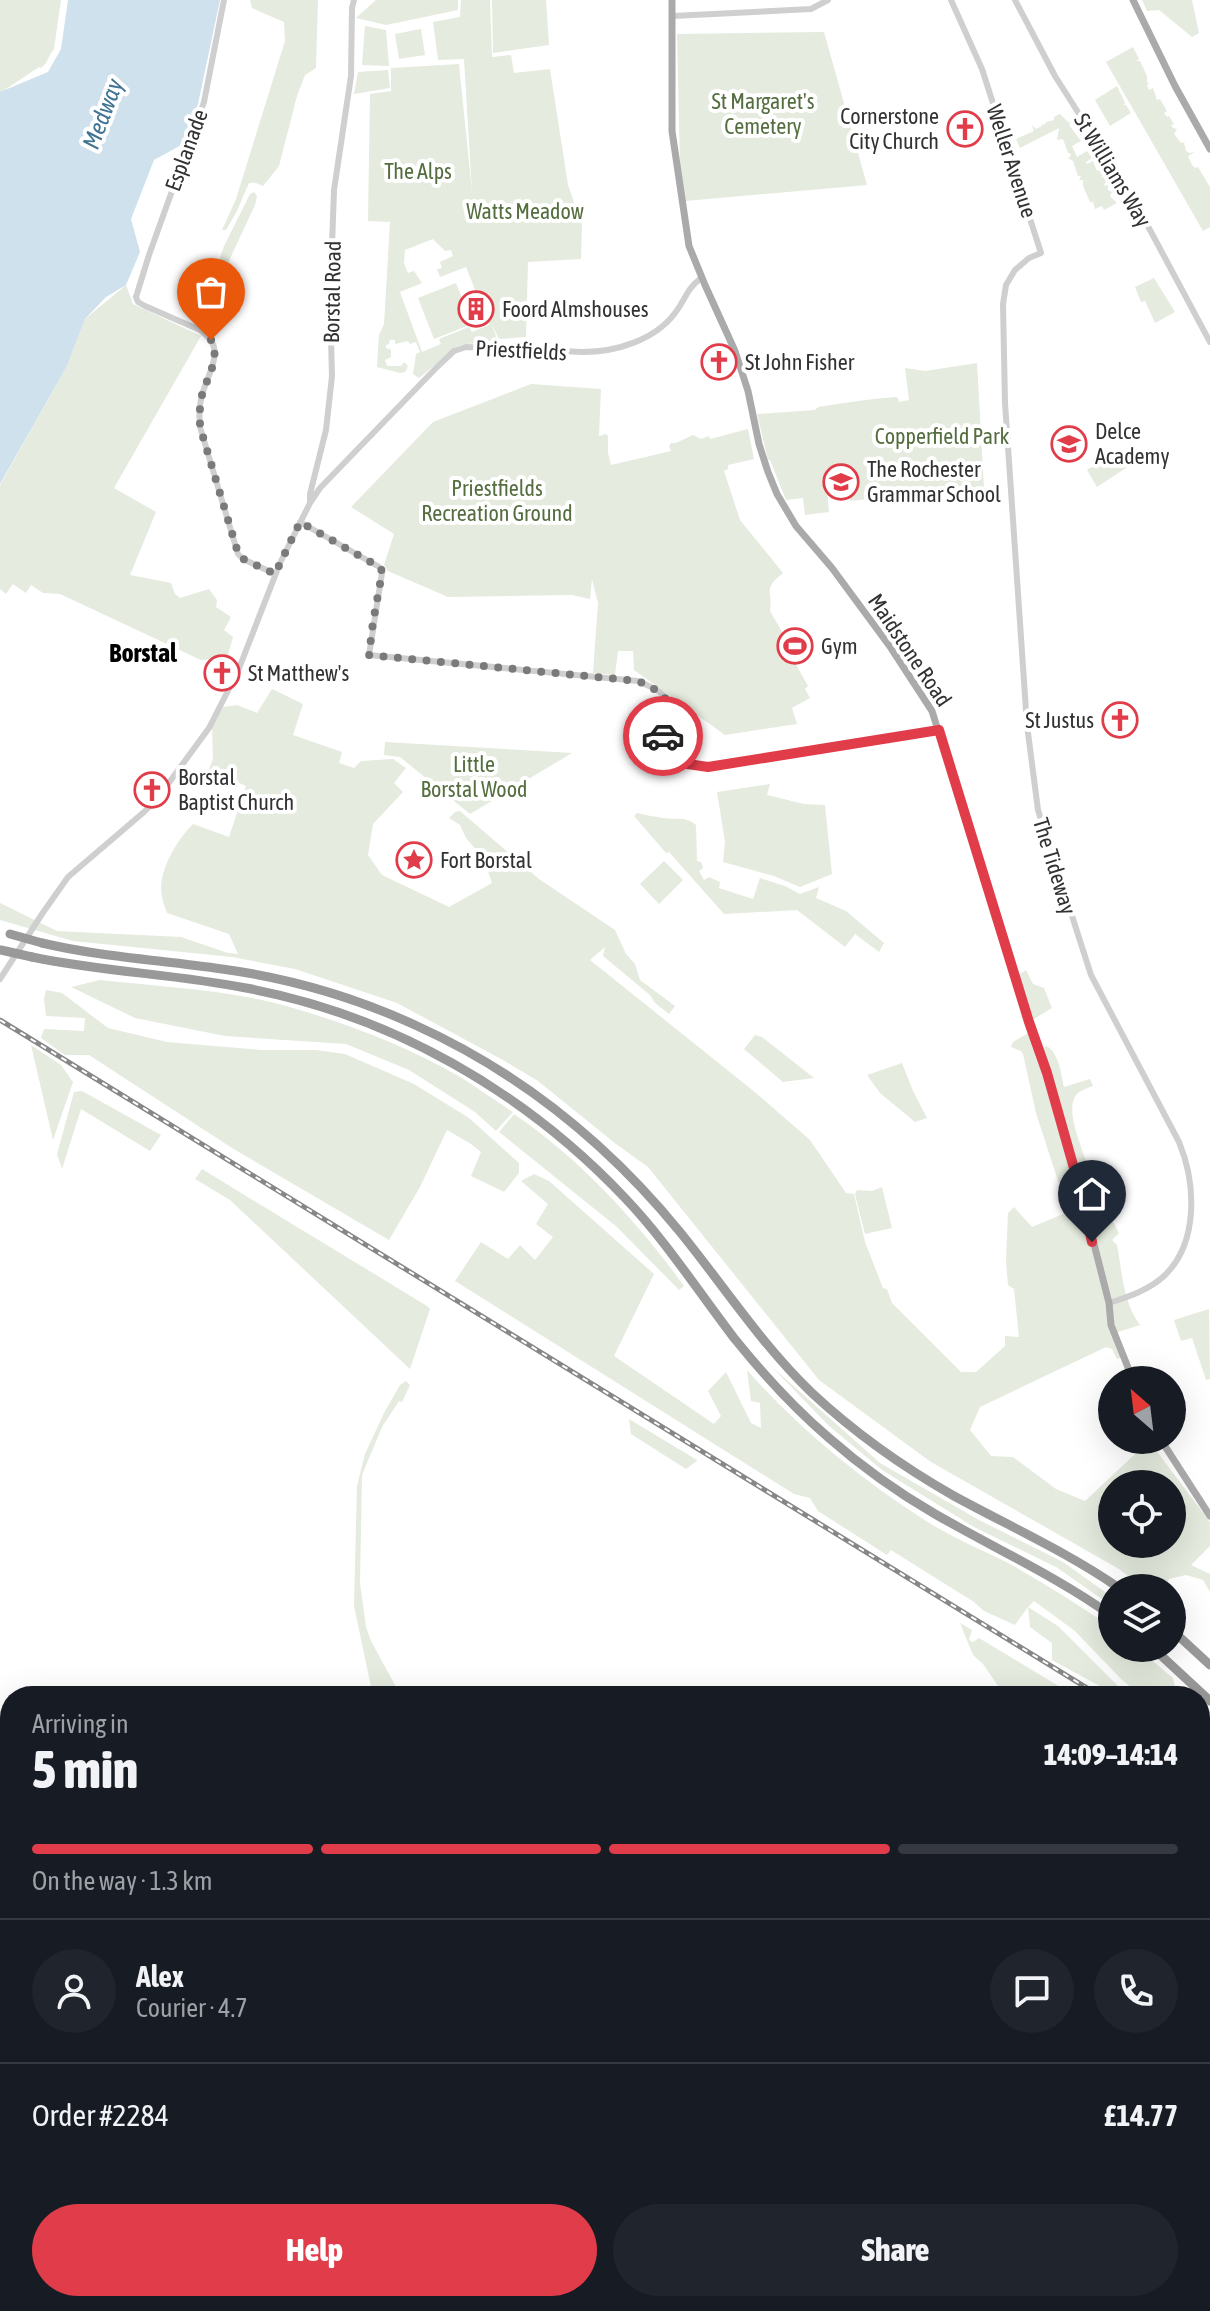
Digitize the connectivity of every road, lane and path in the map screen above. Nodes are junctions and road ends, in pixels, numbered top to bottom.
1 (224, 0) edge
2 (354, 0) edge
3 (672, 0) edge
4 (828, 0) edge
5 (951, 0) edge
6 (1015, 0) edge
7 (1133, 0) edge
8 (673, 16) junction
9 (1210, 149) edge
10 (1041, 253) joint
11 (703, 282) junction
12 (1210, 342) edge
13 (310, 503) junction
14 (300, 522) junction
15 (275, 574) junction
16 (939, 730) junction
17 (5, 933) edge
18 (0, 950) edge
19 (0, 979) edge
20 (1109, 1303) junction
21 (1127, 1366) edge
22 (1170, 1454) edge
23 (1210, 1516) edge
24 (1098, 1575) edge
25 (1098, 1607) edge
26 (1186, 1643) edge
27 (1168, 1662) edge
28 (1210, 1665) edge
29 (1194, 1686) edge

1 - 15 street, Esplanade
2 - 13 street, Borstal Road
3 - 8 main road, Maidstone Road
4 - 8 street
5 - 10 street, Weller Avenue
6 - 12 street, St Williams Way
7 - 9 main road
8 - 11 main road, Maidstone Road
10 - 20 street, The Tideway
11 - 13 street, Priestfields
11 - 16 main road, Maidstone Road
13 - 14 street, Borstal Road
14 - 15 street, Borstal Road
14 - 16 street
15 - 19 street, Borstal Road
16 - 20 main road, Maidstone Road
17 - 24 highway, bridge
18 - 25 highway, bridge
20 - 21 main road, Maidstone Road
22 - 23 main road
26 - 28 highway
27 - 29 highway

